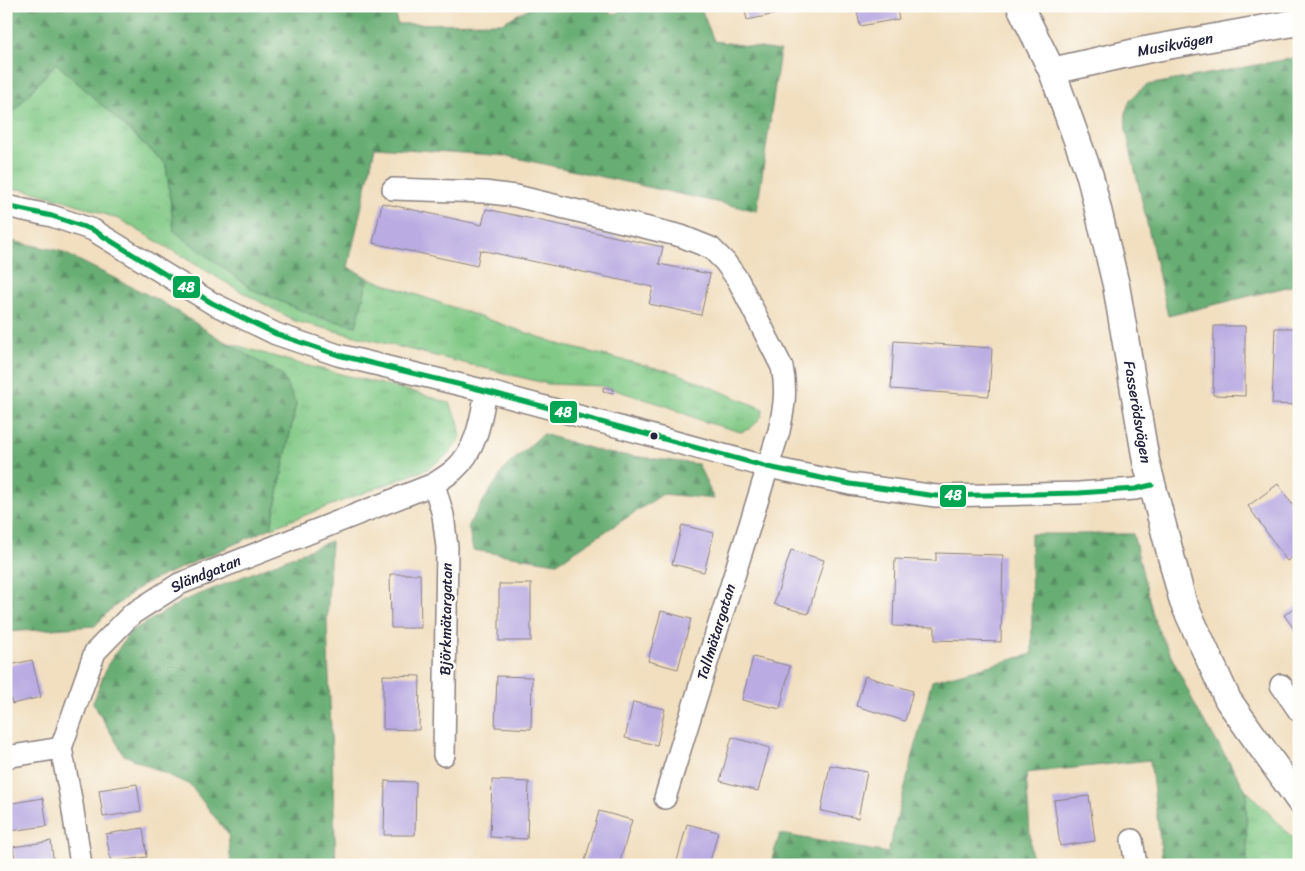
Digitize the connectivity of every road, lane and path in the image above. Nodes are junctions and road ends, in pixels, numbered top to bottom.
1 (1020, 6) edge
2 (1299, 22) edge
3 (1052, 71) junction
4 (394, 189) dead end
5 (6, 206) edge
6 (486, 391) junction
7 (768, 467) junction
8 (434, 484) junction
9 (1152, 485) junction
10 (1281, 685) dead end
11 (1299, 711) edge
12 (61, 748) junction
13 (444, 754) dead end
14 (6, 757) edge
15 (665, 798) dead end
16 (1299, 800) edge
17 (1132, 840) dead end
18 (81, 865) edge
19 (1136, 865) edge

1 - 3 street, Fasserödsvägen
2 - 3 street, Musikvägen
3 - 9 street, Fasserödsvägen
4 - 7 street, Tallmätargatan
5 - 6 street
6 - 7 street
6 - 8 street, Sländgatan
7 - 9 street
7 - 15 street, Tallmätargatan
8 - 12 street, Sländgatan
8 - 13 street, Björkmätargatan
9 - 16 street, Fasserödsvägen
10 - 11 street
12 - 14 street
12 - 18 street
17 - 19 street

